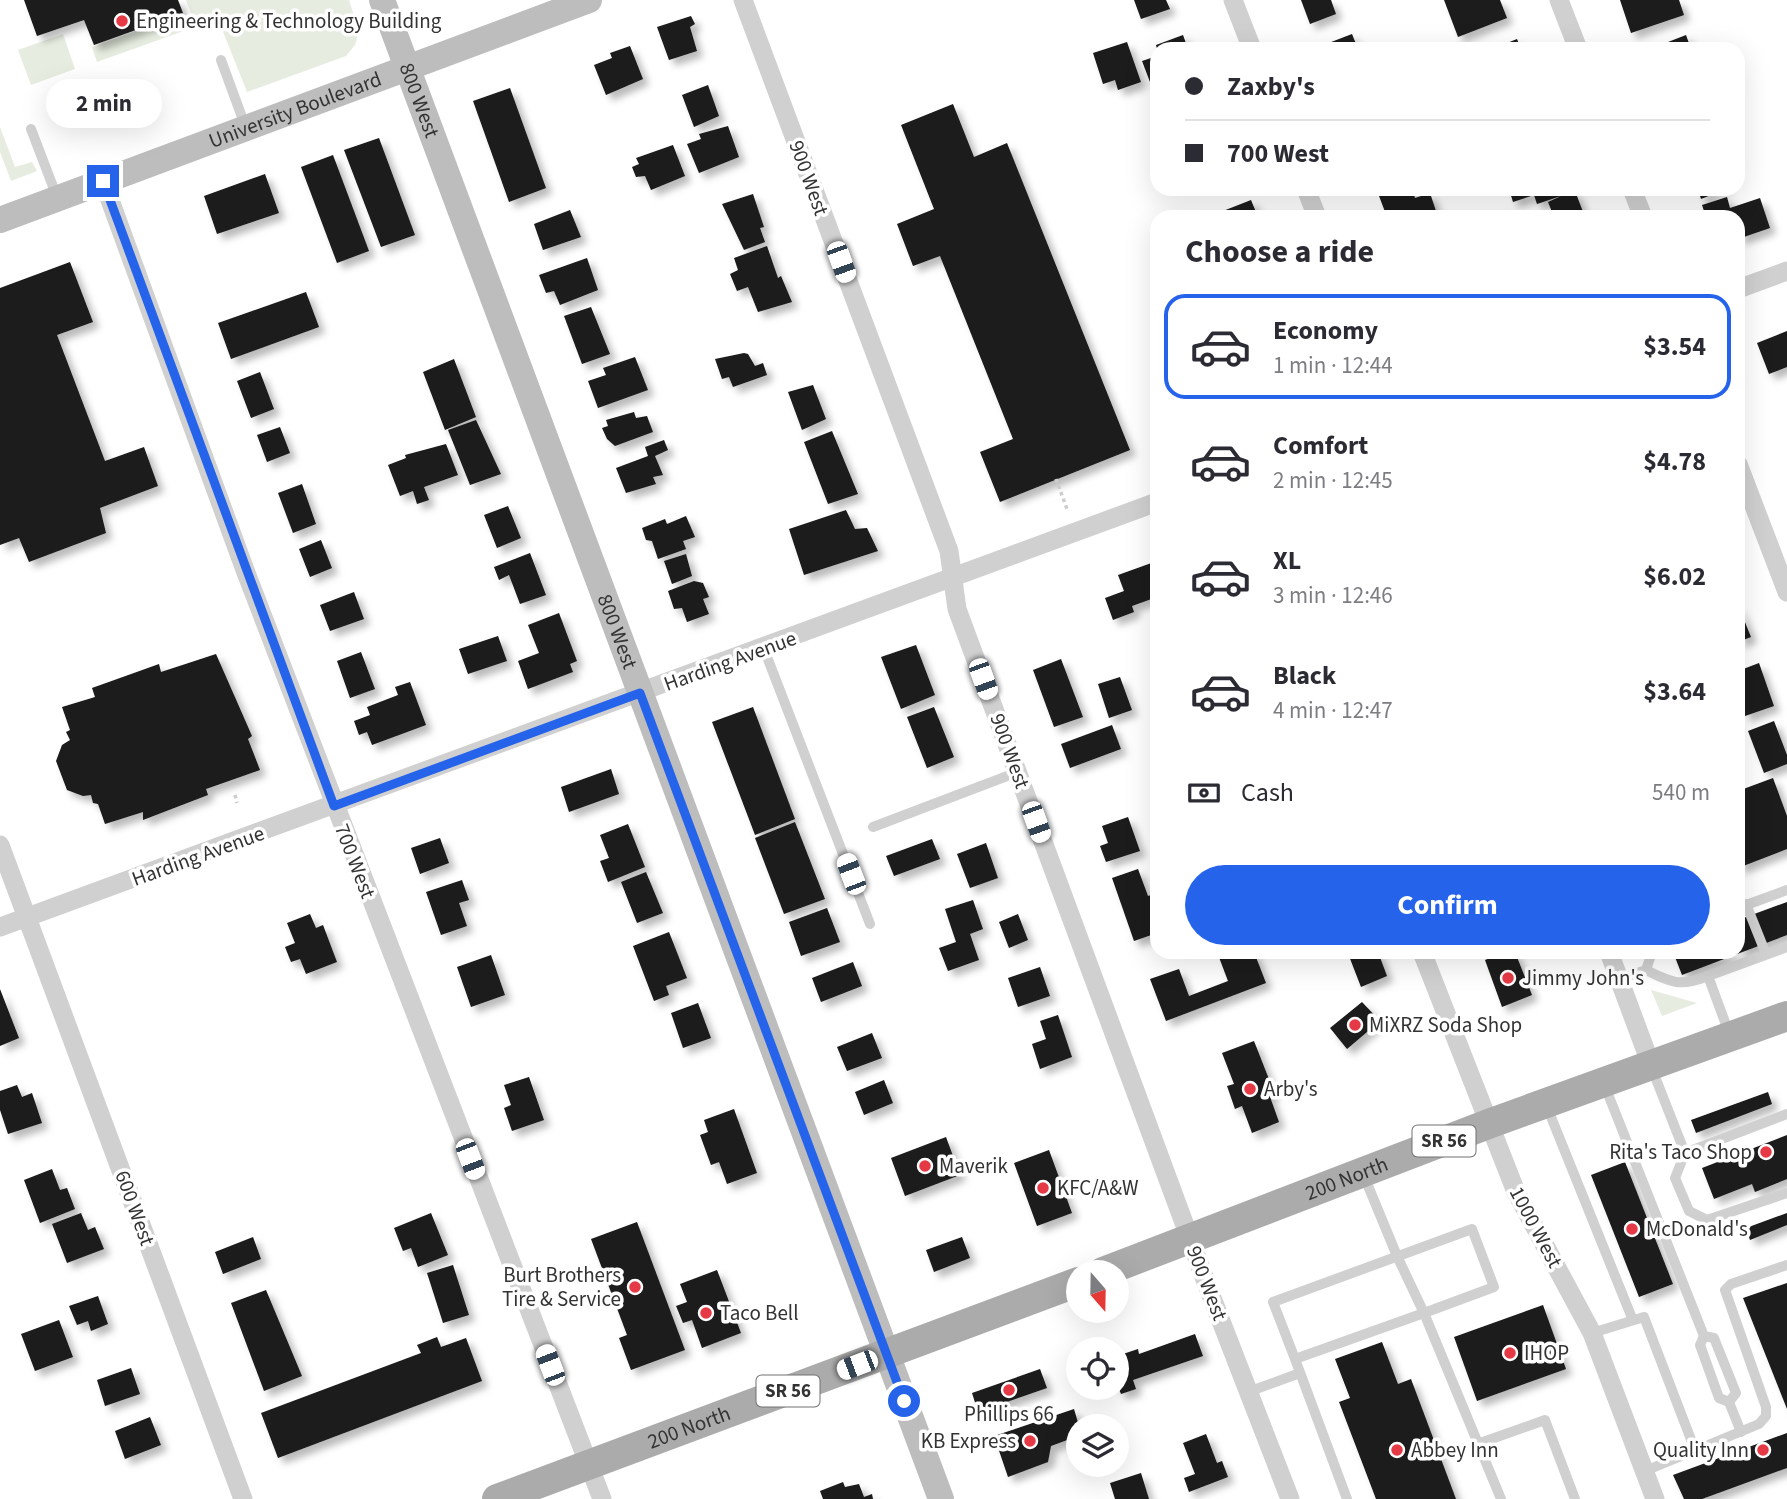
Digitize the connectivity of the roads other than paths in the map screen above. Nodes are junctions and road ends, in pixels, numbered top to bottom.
1 (383, 0) edge
2 (589, 0) edge
3 (743, 0) edge
4 (1233, 0) edge
5 (1559, 0) edge
6 (1249, 42) edge
7 (1575, 42) edge
8 (221, 60) dead end
9 (408, 67) junction
10 (31, 129) dead end
11 (246, 129) junction
12 (103, 181) junction
13 (57, 198) junction
14 (0, 220) edge
15 (1787, 271) edge
16 (1745, 286) edge
17 (1745, 482) edge
18 (1150, 505) edge
19 (953, 579) junction
20 (1787, 592) edge
21 (764, 649) junction
22 (640, 693) junction
23 (1018, 772) junction
24 (334, 806) junction
25 (873, 827) dead end
26 (0, 845) edge
27 (1787, 890) edge
28 (1745, 905) edge
29 (1745, 912) edge
30 (27, 917) junction
31 (870, 924) dead end
32 (0, 927) edge
33 (1787, 947) edge
34 (1766, 954) junction
35 (1425, 959) edge
36 (1612, 959) edge
37 (1650, 959) edge
38 (1646, 970) junction
39 (1708, 976) junction
40 (1619, 979) junction
41 (1787, 1016) edge
42 (1731, 1036) junction
43 (1651, 1065) junction
44 (1604, 1082) junction
45 (1545, 1104) junction
46 (1787, 1114) edge
47 (1491, 1123) junction
48 (1685, 1153) junction
49 (1363, 1173) junction
50 (1787, 1193) edge
51 (1190, 1239) junction
52 (1397, 1256) junction
53 (1129, 1262) edge
54 (1787, 1265) edge
55 (1066, 1287) edge
56 (1424, 1313) junction
57 (1632, 1318) junction
58 (1592, 1333) junction
59 (1704, 1336) junction
60 (887, 1354) junction
61 (1295, 1359) junction
62 (1300, 1373) junction
63 (1248, 1392) junction
64 (1730, 1402) junction
65 (1741, 1432) junction
66 (1480, 1443) junction
67 (1695, 1450) junction
68 (589, 1466) junction
69 (1645, 1471) junction
70 (243, 1499) edge
71 (497, 1499) edge
72 (601, 1499) edge
73 (941, 1499) edge
74 (1290, 1499) edge
75 (1347, 1499) edge
76 (1501, 1499) edge
77 (1575, 1499) edge
78 (1656, 1499) edge

1 - 9 street, 800 West
2 - 9 street, University Boulevard
3 - 19 street, 900 West
4 - 6 street
5 - 7 street
8 - 11 lane
9 - 11 street, University Boulevard
9 - 22 street, 800 West
10 - 13 lane
11 - 12 street, University Boulevard
12 - 13 street, University Boulevard
12 - 24 street, 700 West
13 - 14 street, University Boulevard
15 - 16 street
17 - 20 street
18 - 19 street, Harding Avenue
19 - 21 street, Harding Avenue
19 - 23 street, 900 West
21 - 22 street, Harding Avenue
21 - 31 lane
22 - 24 street, Harding Avenue
22 - 60 street, 800 West
23 - 25 lane
23 - 51 street, 900 West
24 - 30 street, Harding Avenue
24 - 68 street, 700 West
26 - 30 street, 600 West
27 - 28 lane
29 - 34 lane
30 - 32 street, Harding Avenue
30 - 70 street, 600 West
33 - 34 lane
34 - 39 lane
35 - 47 street, 1000 West
36 - 40 street
37 - 38 lane
38 - 39 lane
38 - 40 lane
39 - 42 lane
40 - 43 street
41 - 42 main road, 200 North / SR 56
42 - 43 main road, 200 North / SR 56
43 - 44 main road, 200 North / SR 56
43 - 48 lane
44 - 45 main road, 200 North / SR 56
44 - 59 lane
45 - 47 main road, 200 North / SR 56
45 - 57 lane
46 - 48 lane
47 - 49 main road, 200 North / SR 56
47 - 58 street, 1000 West
48 - 50 lane
49 - 51 main road, 200 North / SR 56
49 - 52 lane
51 - 53 main road, 200 North / SR 56
51 - 63 street, 900 West
52 - 56 lane
52 - 56 lane
52 - 61 lane
54 - 65 lane
55 - 60 main road, 200 North / SR 56
56 - 61 lane
56 - 66 lane
57 - 58 lane
57 - 67 lane
58 - 69 street, 1000 West
59 - 64 lane
59 - 64 lane
60 - 68 main road, 200 North / SR 56
60 - 73 street, 800 West
61 - 62 lane
62 - 63 lane
62 - 75 lane
63 - 74 street, 900 West
64 - 65 lane
65 - 67 lane
66 - 76 lane
66 - 77 lane
67 - 69 lane
68 - 71 main road, 200 North / SR 56
68 - 72 street, 700 West
69 - 78 street, 1000 West

